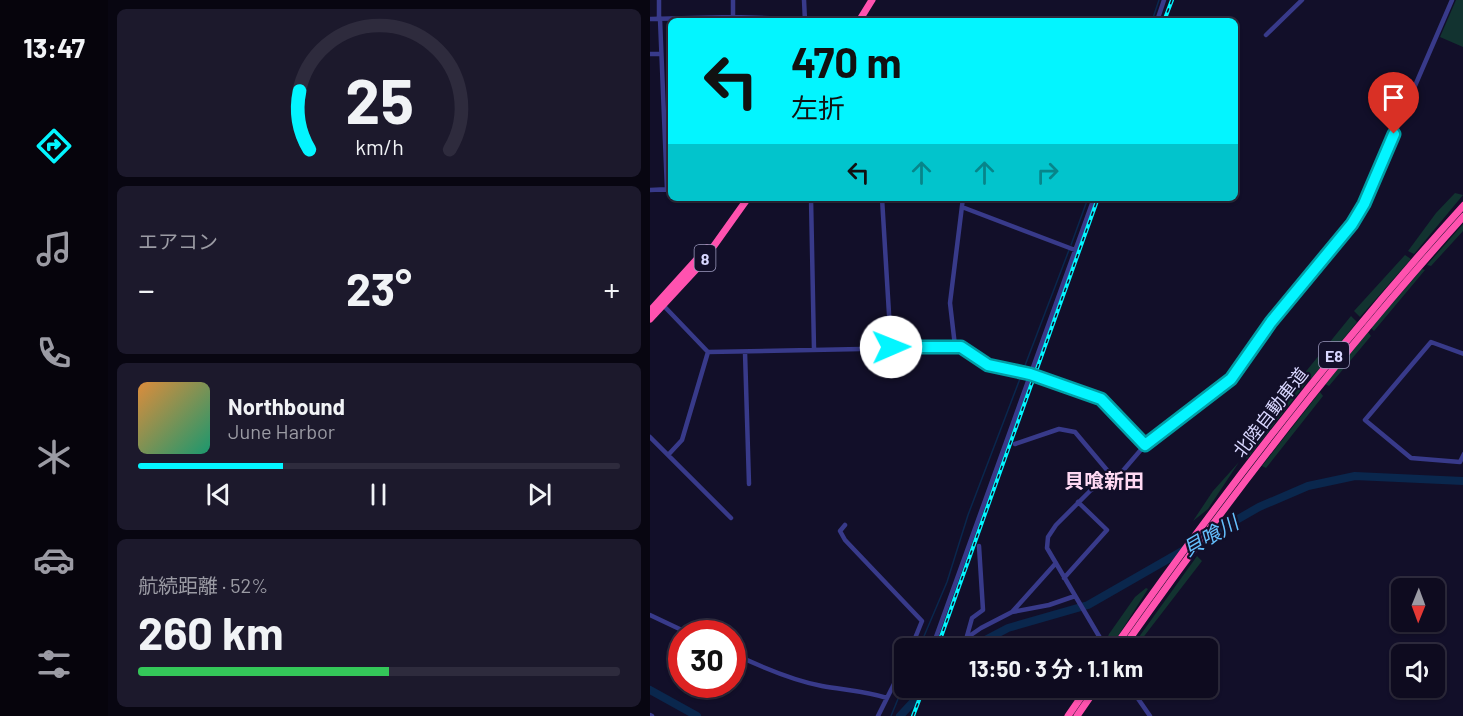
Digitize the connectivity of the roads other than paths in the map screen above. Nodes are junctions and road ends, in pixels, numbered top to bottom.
1 (659, 0) edge
2 (733, 0) edge
3 (804, 0) edge
4 (872, 0) edge
5 (1164, 0) edge
6 (1302, 0) edge
7 (1452, 0) edge
8 (733, 18) edge
9 (805, 18) edge
10 (861, 18) edge
11 (1158, 18) edge
12 (650, 19) edge
13 (660, 19) junction
14 (668, 19) edge
15 (1266, 35) dead end
16 (650, 54) edge
17 (661, 54) junction
18 (668, 172) edge
19 (668, 189) edge
20 (650, 190) edge
21 (747, 201) edge
22 (811, 201) edge
23 (882, 201) edge
24 (963, 201) edge
25 (1093, 201) edge
26 (1463, 205) edge
27 (962, 207) junction
28 (1463, 216) edge
29 (1073, 250) junction
30 (662, 304) junction
31 (650, 311) edge
32 (650, 319) edge
33 (955, 346) junction
34 (891, 347) junction
35 (814, 350) junction
36 (708, 352) junction
37 (744, 352) junction
38 (1463, 354) edge
39 (1030, 374) junction
40 (650, 437) edge
41 (1015, 444) dead end
42 (1145, 445) junction
43 (669, 454) junction
44 (1463, 454) edge
45 (1112, 476) junction
46 (749, 484) dead end
47 (1078, 502) junction
48 (731, 518) dead end
49 (845, 525) dead end
50 (979, 546) dead end
51 (1056, 563) junction
52 (1064, 578) junction
53 (1075, 596) junction
54 (1012, 612) junction
55 (650, 615) edge
56 (668, 624) edge
57 (967, 636) junction
58 (915, 638) edge
59 (936, 638) edge
60 (964, 638) edge
61 (1100, 638) edge
62 (1121, 638) edge
63 (1130, 638) edge
64 (746, 660) edge
65 (894, 684) edge
66 (887, 698) junction
67 (1080, 698) edge
68 (1089, 698) edge
69 (1138, 698) edge
70 (878, 716) edge
71 (1068, 716) edge
72 (1077, 716) edge
73 (1150, 716) edge

1 - 13 street
2 - 8 street
3 - 9 street
4 - 10 highway
5 - 11 street
6 - 15 street
7 - 42 street
12 - 13 street
13 - 14 street
13 - 17 street
16 - 17 street
17 - 18 street
19 - 20 street
21 - 30 highway, 8
22 - 35 street
23 - 34 street
24 - 27 street
25 - 29 street
26 - 62 highway, 北陸自動車道 / E8
27 - 29 street
27 - 33 street
28 - 63 highway, 北陸自動車道 / E8
29 - 39 street
30 - 31 highway, 8
30 - 32 highway, 8
30 - 36 street
33 - 34 street
33 - 39 street
34 - 35 street
35 - 37 street
36 - 37 street
36 - 43 street
37 - 46 street
38 - 44 street
39 - 42 street
39 - 59 street
40 - 43 street
41 - 45 street
42 - 45 street
43 - 48 street
45 - 47 street
47 - 51 street
47 - 52 street
49 - 58 street
50 - 57 street
51 - 52 street
51 - 54 street
52 - 53 street
53 - 54 street
53 - 61 street
54 - 57 street
55 - 56 street
57 - 60 street
64 - 66 street
65 - 66 street
66 - 70 street
67 - 71 highway
68 - 72 highway
69 - 73 street

